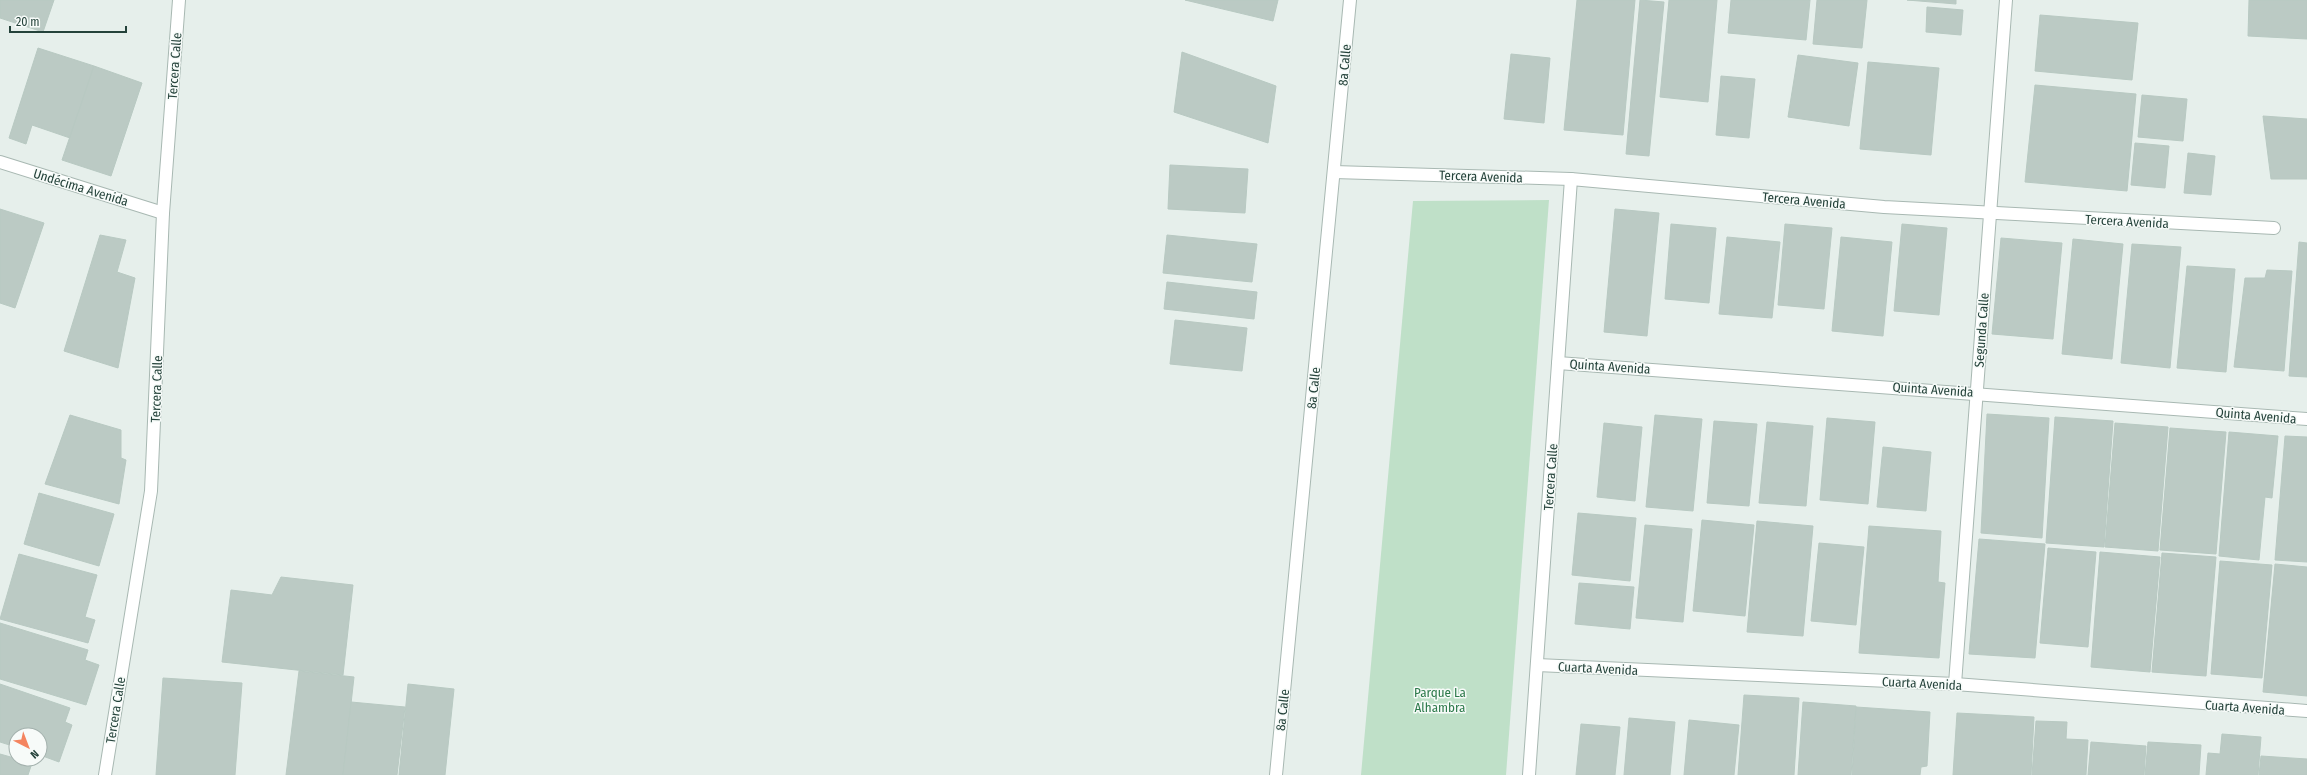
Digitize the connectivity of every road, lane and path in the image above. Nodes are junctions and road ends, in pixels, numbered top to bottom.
1 (179, 0) edge
2 (1350, 0) edge
3 (2006, 0) edge
4 (0, 162) edge
5 (1334, 172) junction
6 (1571, 179) junction
7 (163, 213) junction
8 (1990, 214) junction
9 (2274, 228) dead end
10 (1558, 363) junction
11 (1976, 393) junction
12 (2307, 419) edge
13 (1536, 665) junction
14 (1954, 684) junction
15 (2307, 711) edge
16 (105, 775) edge
17 (1276, 775) edge
18 (1529, 775) edge

1 - 7 street, Tercera Calle
2 - 5 street, 8a Calle
3 - 8 street, Segunda Calle
4 - 7 street, Undécima Avenida
5 - 6 street, Tercera Avenida
5 - 17 street, 8a Calle
6 - 8 street, Tercera Avenida
6 - 10 street, Tercera Calle
7 - 16 street, Tercera Calle
8 - 9 street, Tercera Avenida
8 - 11 street, Segunda Calle
10 - 11 street, Quinta Avenida
10 - 13 street, Tercera Calle
11 - 12 street, Quinta Avenida
11 - 14 street, Segunda Calle
13 - 14 street, Cuarta Avenida
13 - 18 street, Tercera Calle
14 - 15 street, Cuarta Avenida

